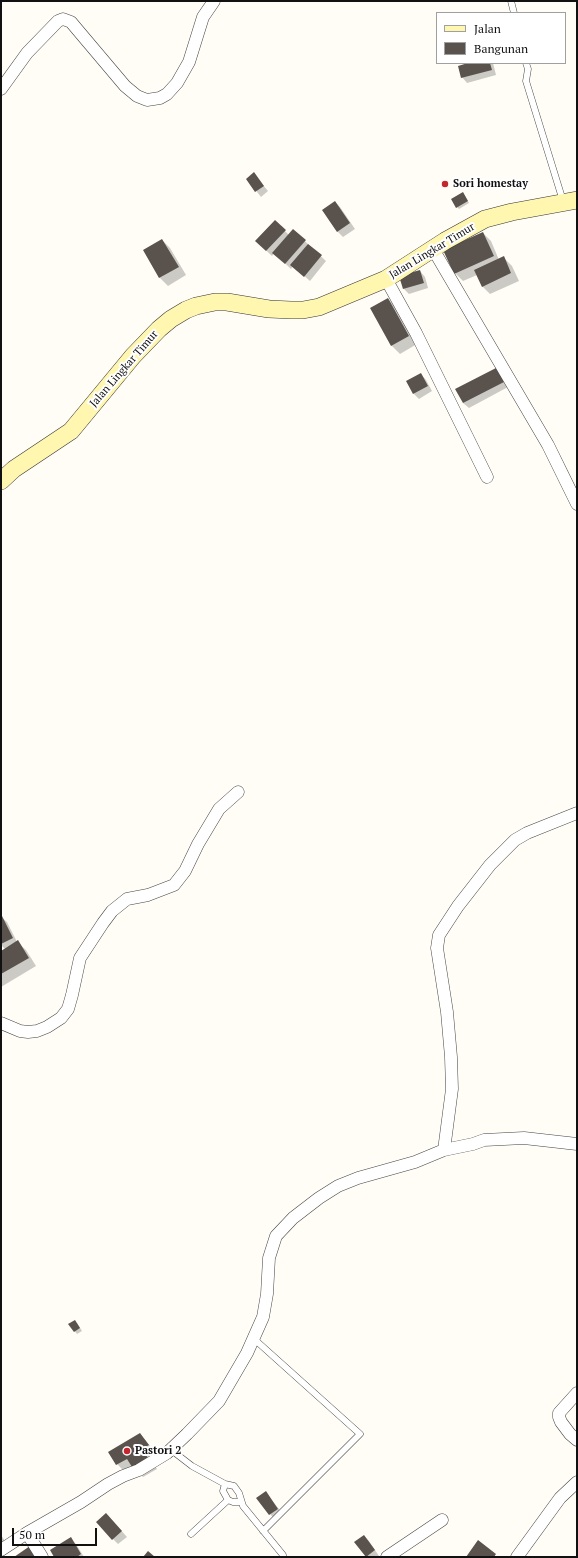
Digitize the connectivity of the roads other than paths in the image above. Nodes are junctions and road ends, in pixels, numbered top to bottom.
1 (214, 1) edge
2 (511, 1) edge
3 (514, 12) edge
4 (526, 64) edge
5 (1, 89) edge
6 (570, 201) edge
7 (433, 249) junction
8 (386, 279) junction
9 (487, 477) dead end
10 (1, 481) edge
11 (577, 504) edge
12 (238, 792) dead end
13 (577, 813) edge
14 (1, 1023) edge
15 (577, 1144) edge
16 (444, 1150) junction
17 (253, 1338) junction
18 (577, 1393) edge
19 (577, 1440) edge
20 (170, 1449) junction
21 (577, 1482) edge
22 (224, 1484) junction
23 (228, 1500) junction
24 (240, 1502) junction
25 (442, 1520) dead end
26 (263, 1531) junction
27 (27, 1533) junction
28 (191, 1534) dead end
29 (1, 1550) edge
30 (42, 1557) edge
31 (283, 1557) edge
32 (387, 1557) edge
33 (517, 1557) edge

1 - 5 street
2 - 3 lane
4 - 6 lane
6 - 7 main road, Jalan Lingkar Timur
7 - 8 main road, Jalan Lingkar Timur
7 - 11 street
8 - 9 street
8 - 10 main road, Jalan Lingkar Timur
12 - 14 street
13 - 16 street
15 - 16 street
16 - 17 street
17 - 20 street
17 - 26 lane
18 - 19 street
20 - 22 lane
20 - 27 street
21 - 33 street
22 - 23 lane
22 - 24 lane
23 - 24 lane
23 - 28 lane
24 - 26 lane
25 - 32 street
26 - 31 lane
27 - 29 street
27 - 30 street

